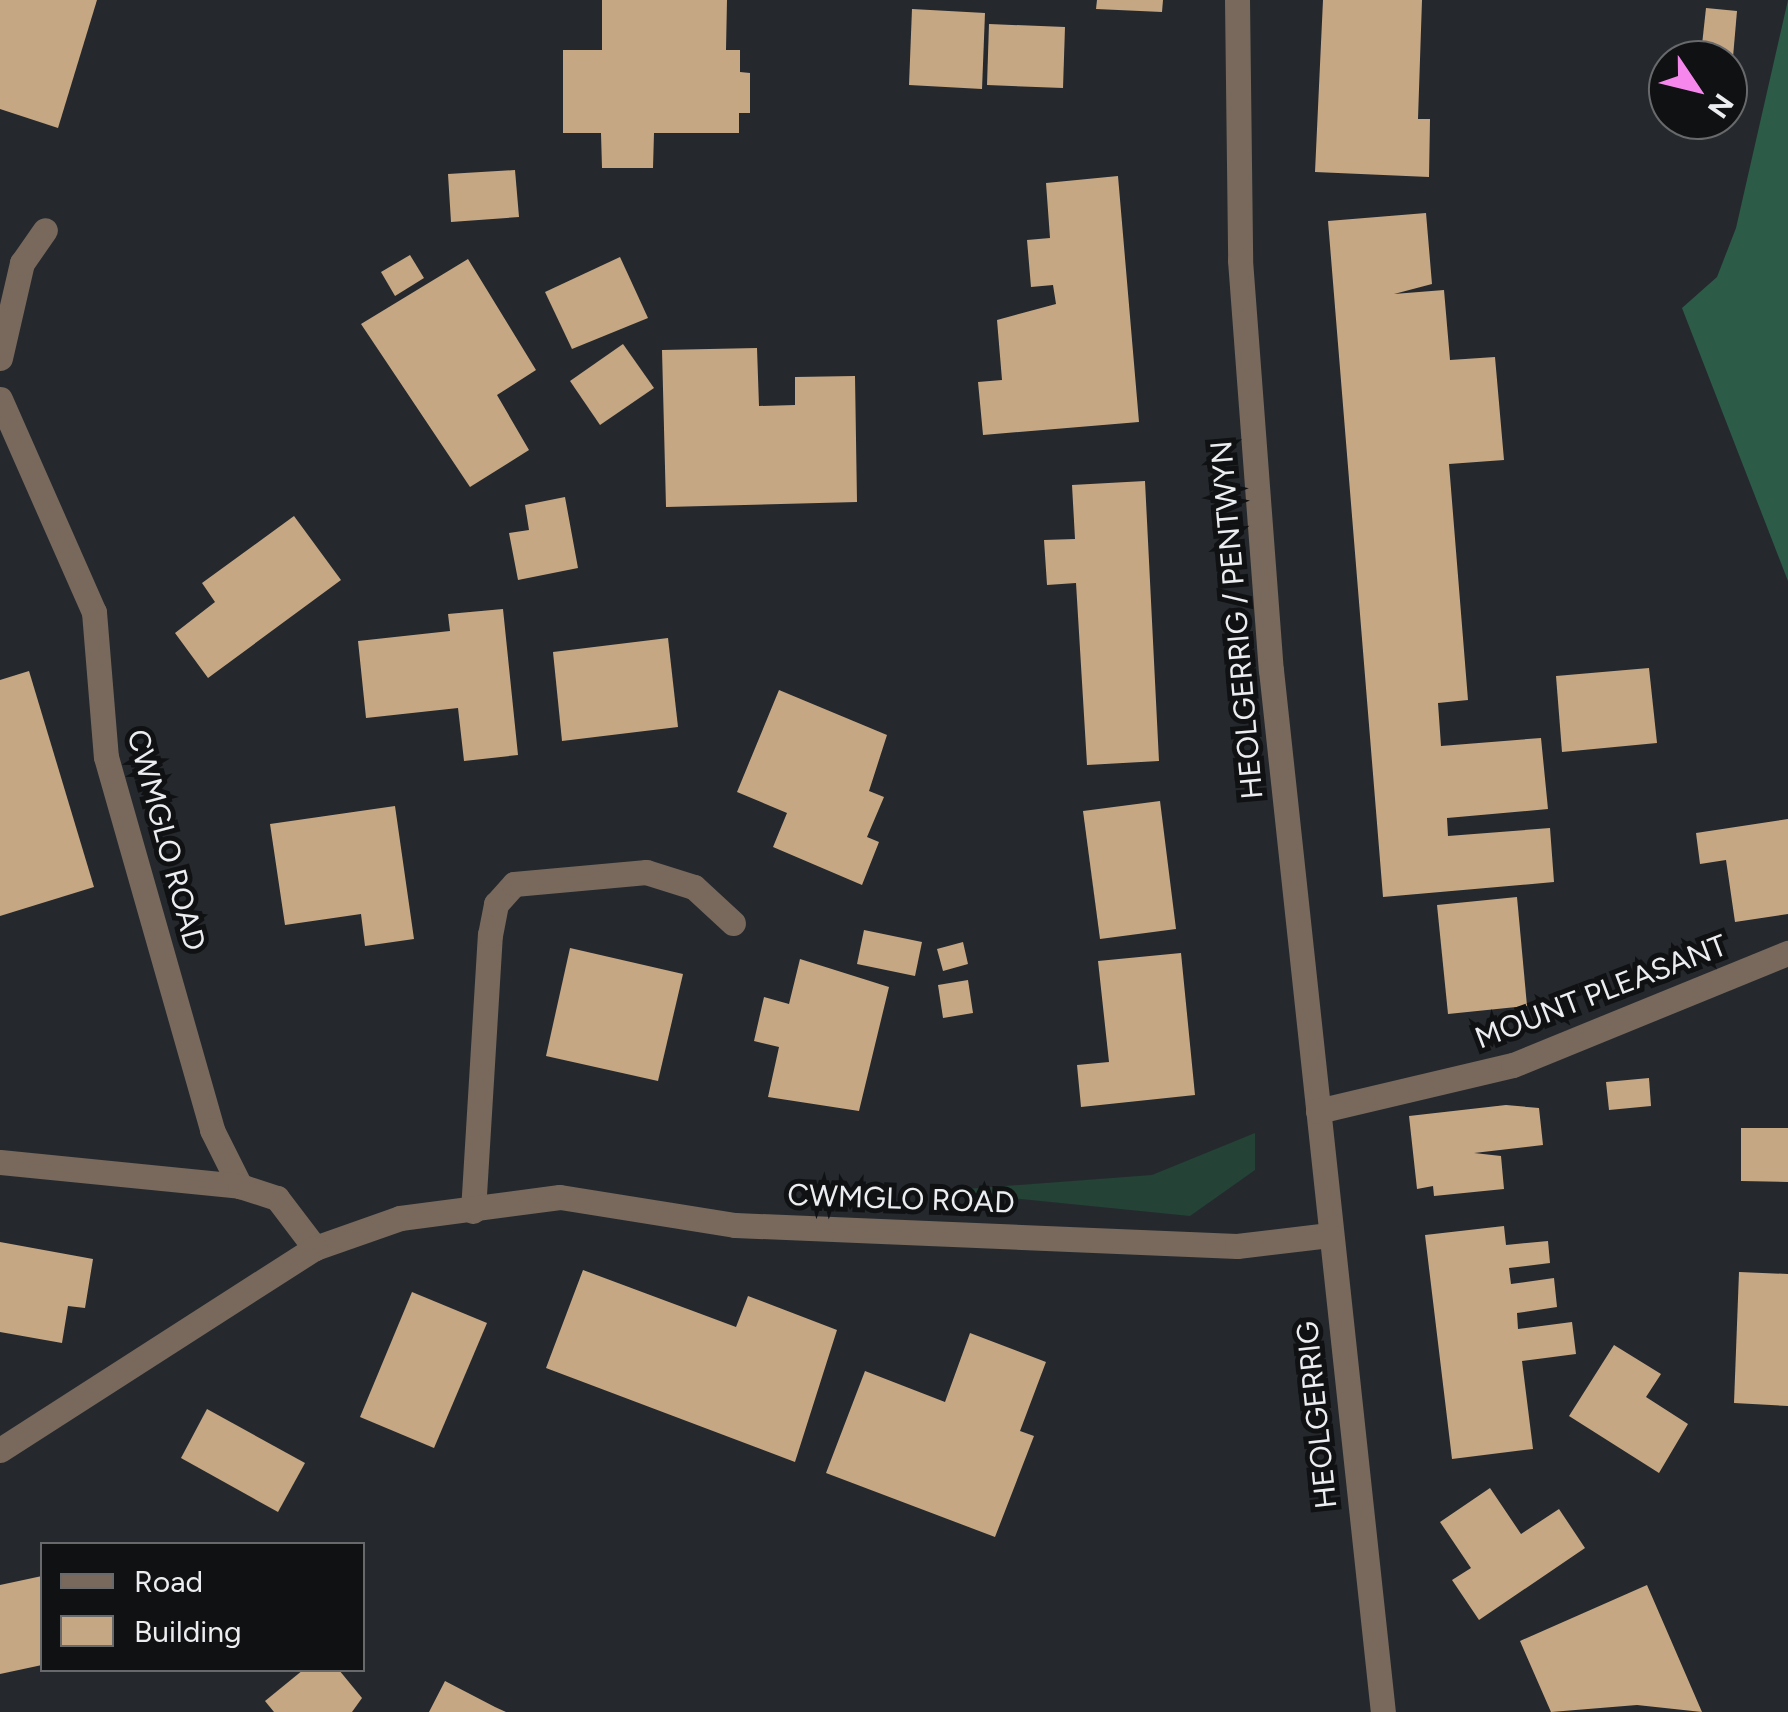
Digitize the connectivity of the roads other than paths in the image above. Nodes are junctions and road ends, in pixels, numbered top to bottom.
1 (1237, 0) edge
2 (45, 230) dead end
3 (0, 358) edge
4 (0, 399) edge
5 (733, 923) dead end
6 (1788, 953) edge
7 (1318, 1111) junction
8 (0, 1162) edge
9 (240, 1186) junction
10 (473, 1211) junction
11 (1329, 1235) junction
12 (315, 1248) junction
13 (0, 1450) edge
14 (1383, 1712) edge

1 - 7 street, HEOLGERRIG / PENTWYN
2 - 3 street
4 - 9 street, CWMGLO ROAD
5 - 10 street
6 - 7 street, MOUNT PLEASANT
7 - 11 street, HEOLGERRIG
8 - 9 street
9 - 12 street
10 - 11 street, CWMGLO ROAD
10 - 12 street, CWMGLO ROAD
11 - 14 street, HEOLGERRIG
12 - 13 street, CWMGLO ROAD

